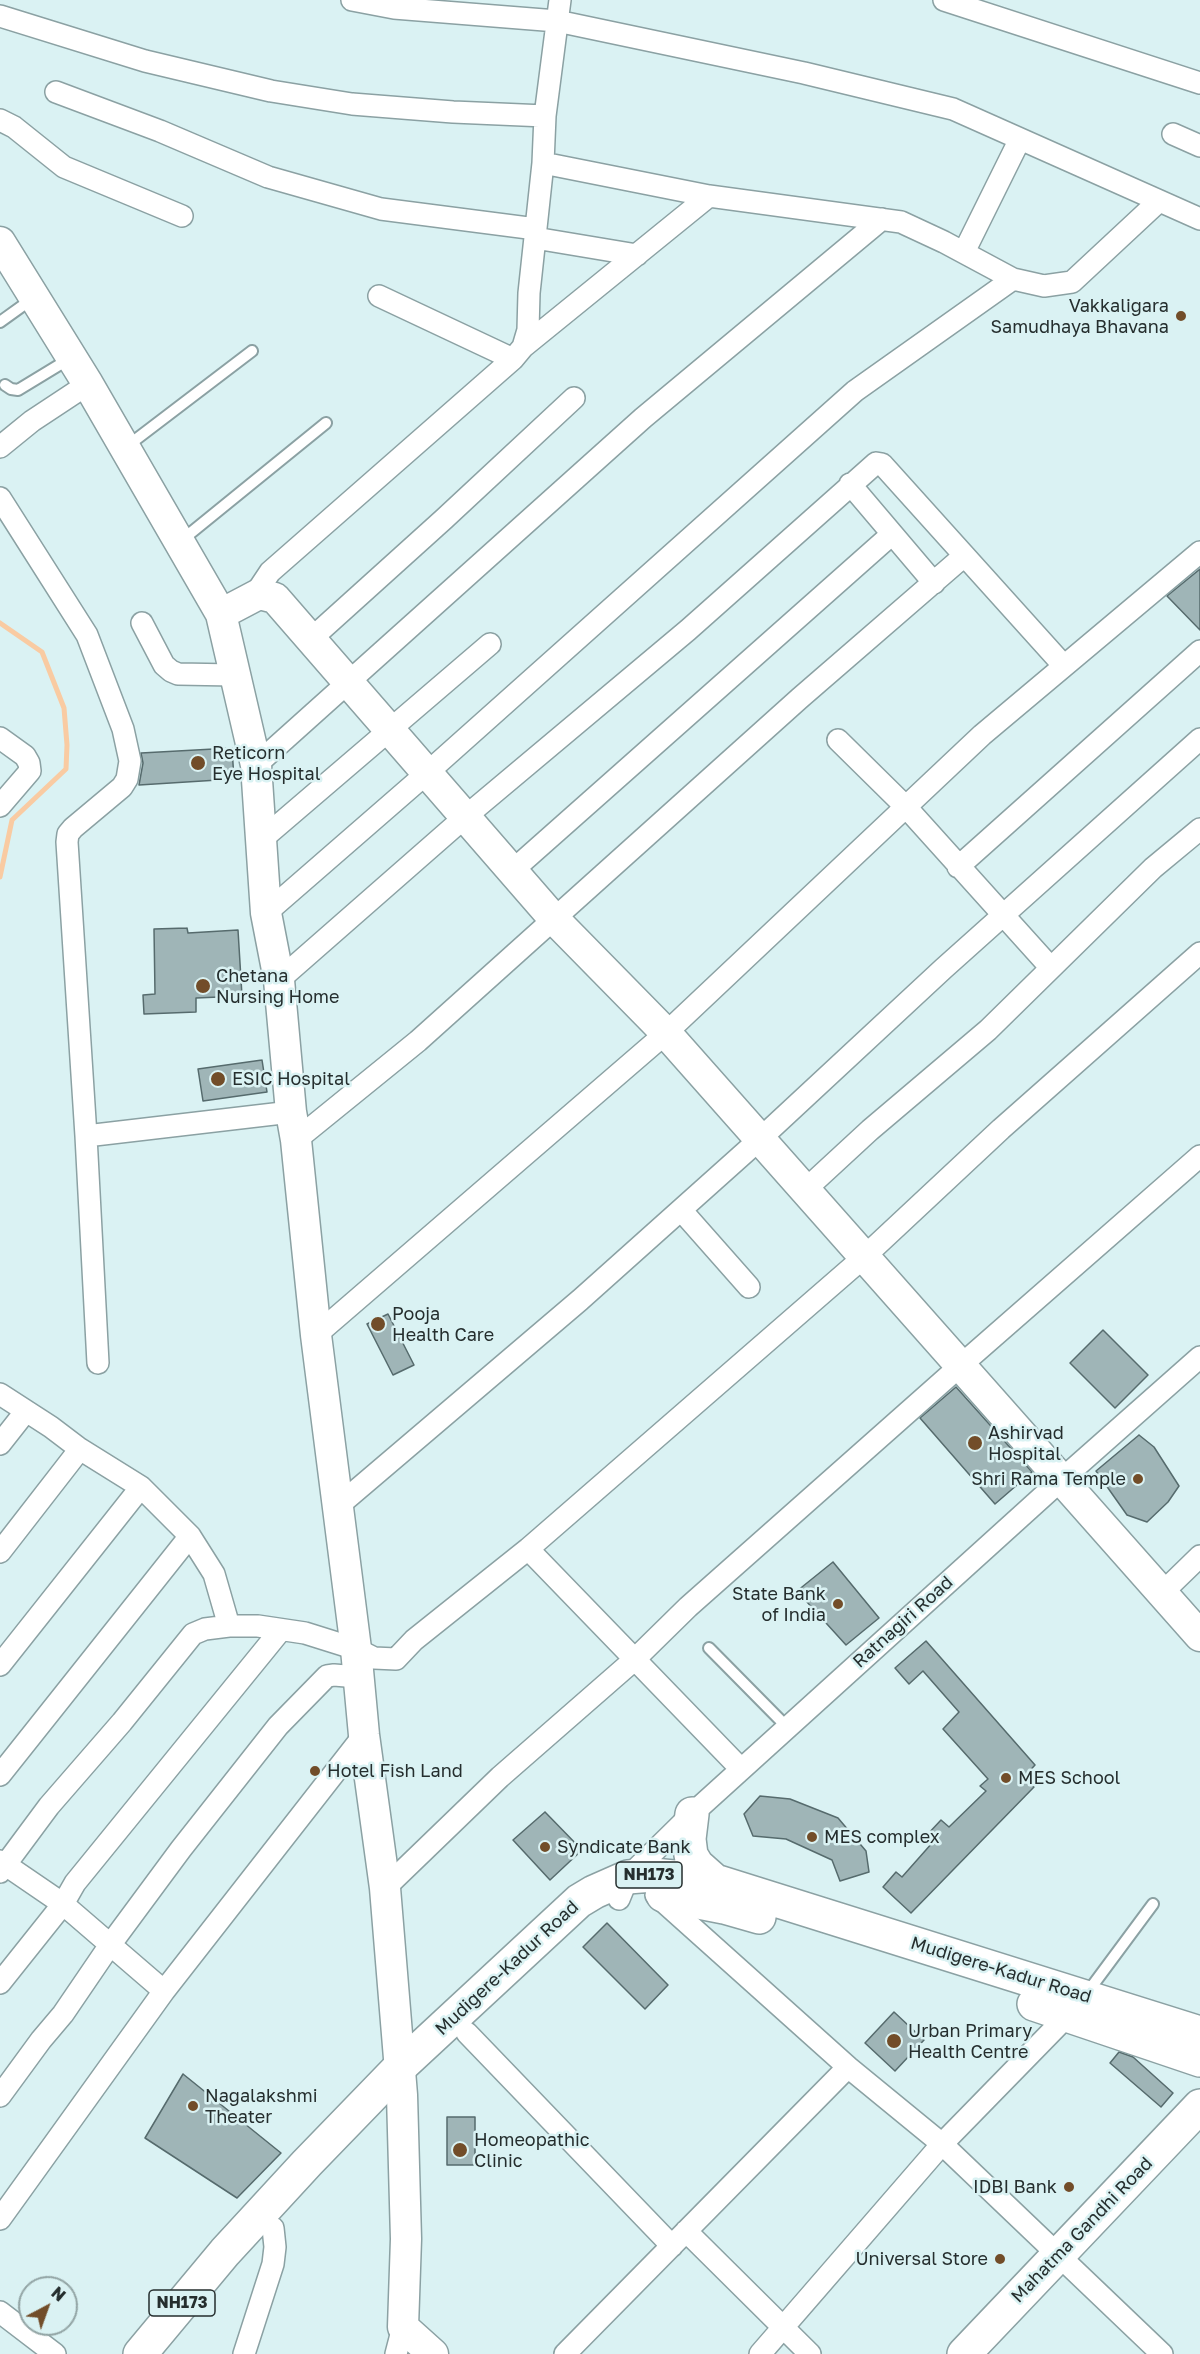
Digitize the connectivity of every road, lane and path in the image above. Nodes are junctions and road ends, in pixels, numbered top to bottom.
1 (2, 0) edge
2 (352, 0) edge
3 (560, 0) edge
4 (944, 0) edge
5 (0, 5) edge
6 (0, 16) edge
7 (557, 21) junction
8 (1200, 82) edge
9 (56, 92) dead end
10 (545, 116) junction
11 (0, 120) edge
12 (1173, 134) dead end
13 (1020, 139) junction
14 (1200, 146) edge
15 (543, 163) junction
16 (709, 196) junction
17 (1159, 201) junction
18 (182, 216) dead end
19 (882, 219) junction
20 (1200, 219) edge
21 (535, 233) junction
22 (0, 242) edge
23 (964, 252) junction
24 (636, 255) junction
25 (1013, 279) junction
26 (379, 296) dead end
27 (34, 298) junction
28 (0, 322) edge
29 (252, 351) dead end
30 (518, 353) junction
31 (72, 357) junction
32 (88, 384) junction
33 (5, 385) dead end
34 (574, 398) dead end
35 (326, 423) dead end
36 (0, 447) edge
37 (125, 448) junction
38 (850, 484) junction
39 (0, 498) edge
40 (891, 535) junction
41 (179, 542) junction
42 (1200, 552) edge
43 (964, 556) junction
44 (934, 583) junction
45 (259, 594) junction
46 (221, 614) junction
47 (142, 623) dead end
48 (311, 639) junction
49 (489, 644) dead end
50 (1200, 651) edge
51 (1064, 666) junction
52 (234, 675) junction
53 (348, 682) junction
54 (390, 730) junction
55 (0, 738) edge
56 (1200, 739) edge
57 (838, 740) dead end
58 (256, 765) junction
59 (428, 774) junction
60 (0, 806) edge
61 (906, 807) junction
62 (465, 817) junction
63 (1200, 829) edge
64 (261, 840) junction
65 (958, 867) junction
66 (512, 871) junction
67 (266, 913) junction
68 (1002, 916) junction
69 (554, 919) junction
70 (1200, 953) edge
71 (1051, 968) junction
72 (279, 980) junction
73 (666, 1033) junction
74 (293, 1126) junction
75 (86, 1136) junction
76 (760, 1139) junction
77 (1200, 1156) edge
78 (805, 1190) junction
79 (681, 1210) junction
80 (864, 1257) junction
81 (749, 1287) dead end
82 (316, 1335) junction
83 (1200, 1357) edge
84 (98, 1363) dead end
85 (960, 1366) junction
86 (0, 1394) edge
87 (26, 1411) junction
88 (0, 1444) edge
89 (80, 1449) junction
90 (1060, 1479) junction
91 (141, 1487) junction
92 (338, 1506) junction
93 (190, 1536) junction
94 (528, 1549) junction
95 (0, 1552) edge
96 (1200, 1556) edge
97 (1162, 1593) junction
98 (229, 1626) junction
99 (280, 1631) junction
100 (1200, 1636) edge
101 (709, 1648) dead end
102 (634, 1660) junction
103 (357, 1663) junction
104 (0, 1665) edge
105 (787, 1727) junction
106 (364, 1735) junction
107 (741, 1769) junction
108 (0, 1776) edge
109 (692, 1814) junction
110 (2, 1866) edge
111 (715, 1881) junction
112 (385, 1888) junction
113 (634, 1890) junction
114 (63, 1904) junction
115 (1153, 1904) dead end
116 (110, 1945) junction
117 (0, 1983) edge
118 (164, 1991) junction
119 (1076, 2005) junction
120 (1200, 2032) edge
121 (467, 2033) junction
122 (1200, 2060) edge
123 (848, 2067) junction
124 (401, 2081) junction
125 (0, 2096) edge
126 (1200, 2106) edge
127 (942, 2144) junction
128 (0, 2219) edge
129 (273, 2228) junction
130 (679, 2238) junction
131 (1059, 2254) junction
132 (0, 2314) edge
133 (783, 2329) junction
134 (399, 2340) edge
135 (55, 2354) edge
136 (140, 2354) edge
137 (166, 2354) edge
138 (244, 2354) edge
139 (433, 2354) edge
140 (565, 2354) edge
141 (760, 2354) edge
142 (810, 2354) edge
143 (964, 2354) edge
144 (1162, 2354) edge

1 - 5 street
2 - 7 street
3 - 7 street
4 - 8 street
6 - 10 street
7 - 10 street
7 - 13 street
9 - 21 street
10 - 15 street
11 - 18 street
12 - 14 street
13 - 17 street
13 - 23 street
15 - 16 street
15 - 21 street
16 - 19 street
16 - 24 street
17 - 20 street
17 - 25 street
19 - 23 street
19 - 53 street
21 - 24 street
21 - 30 street
22 - 27 street
23 - 25 street
24 - 30 street
25 - 59 street
26 - 30 street
27 - 28 lane
27 - 31 street
29 - 37 lane
30 - 45 street
31 - 32 street
31 - 33 lane
32 - 36 street
32 - 37 street
34 - 48 street
35 - 41 lane
37 - 41 street
38 - 40 street
38 - 43 street
38 - 62 street
39 - 75 street
40 - 44 street
40 - 66 street
41 - 46 street
42 - 51 street
43 - 44 street
43 - 51 street
44 - 69 street
45 - 46 street
45 - 48 street
46 - 52 street
47 - 52 street
48 - 53 street
49 - 54 street
50 - 65 street
51 - 61 street
52 - 58 street
53 - 54 street
53 - 58 street
54 - 59 street
54 - 64 street
55 - 60 street
56 - 68 street
57 - 61 street
58 - 64 street
59 - 62 street
59 - 67 street
61 - 65 street
61 - 73 street
62 - 66 street
62 - 72 street
63 - 71 street
64 - 67 street
65 - 68 street
66 - 69 street
67 - 72 street
68 - 71 street
68 - 76 street
69 - 73 street
69 - 74 street
70 - 80 street
71 - 78 street
72 - 74 street
73 - 76 street
73 - 82 street
74 - 75 street
74 - 82 street
75 - 84 street
76 - 78 street
76 - 79 street
77 - 85 street
78 - 80 street
79 - 81 street
79 - 92 street
80 - 85 street
80 - 94 street
82 - 92 street
83 - 90 street, Ratnagiri Road
85 - 90 street
85 - 102 street
86 - 87 street
87 - 88 street
87 - 89 street
89 - 91 street
89 - 95 street
90 - 97 street
90 - 105 street, Ratnagiri Road
91 - 93 street
91 - 104 street
92 - 103 street
93 - 98 street
93 - 108 street
94 - 102 street
94 - 103 street
96 - 97 street
97 - 100 street
98 - 99 street
98 - 110 street
99 - 103 street
99 - 114 street
101 - 105 lane
102 - 107 street
102 - 112 street
103 - 106 street
103 - 116 street
105 - 107 street, Ratnagiri Road
106 - 112 street
106 - 118 street
107 - 109 street, Ratnagiri Road
109 - 111 main road
109 - 113 street, Ratnagiri Road
110 - 114 street
111 - 113 main road, Mudigere-Kadur Road / NH173
111 - 119 main road, Mudigere-Kadur Road / NH173
112 - 124 street
113 - 119 main road, Mudigere-Kadur Road / NH173
113 - 121 main road, Mudigere-Kadur Road / NH173
113 - 123 street
113 - 124 main road, Mudigere-Kadur Road / NH173
114 - 116 street
114 - 117 street
115 - 119 lane
116 - 118 street
116 - 125 street
118 - 128 street
119 - 120 main road, Mudigere-Kadur Road / NH173
119 - 122 main road, Mudigere-Kadur Road / NH173
119 - 127 street
121 - 124 main road, Mudigere-Kadur Road / NH173
121 - 130 street
123 - 127 street
123 - 130 street
124 - 129 main road, Mudigere-Kadur Road / NH173
124 - 134 street
124 - 136 main road, Mudigere-Kadur Road / NH173
126 - 131 main road, Mahatma Gandhi Road
127 - 131 street
127 - 133 street
129 - 137 main road, Mudigere-Kadur Road / NH173
129 - 138 street
130 - 133 street
130 - 140 street
131 - 143 main road, Mahatma Gandhi Road
131 - 144 street
132 - 135 street
133 - 141 street
133 - 142 street
134 - 139 street

